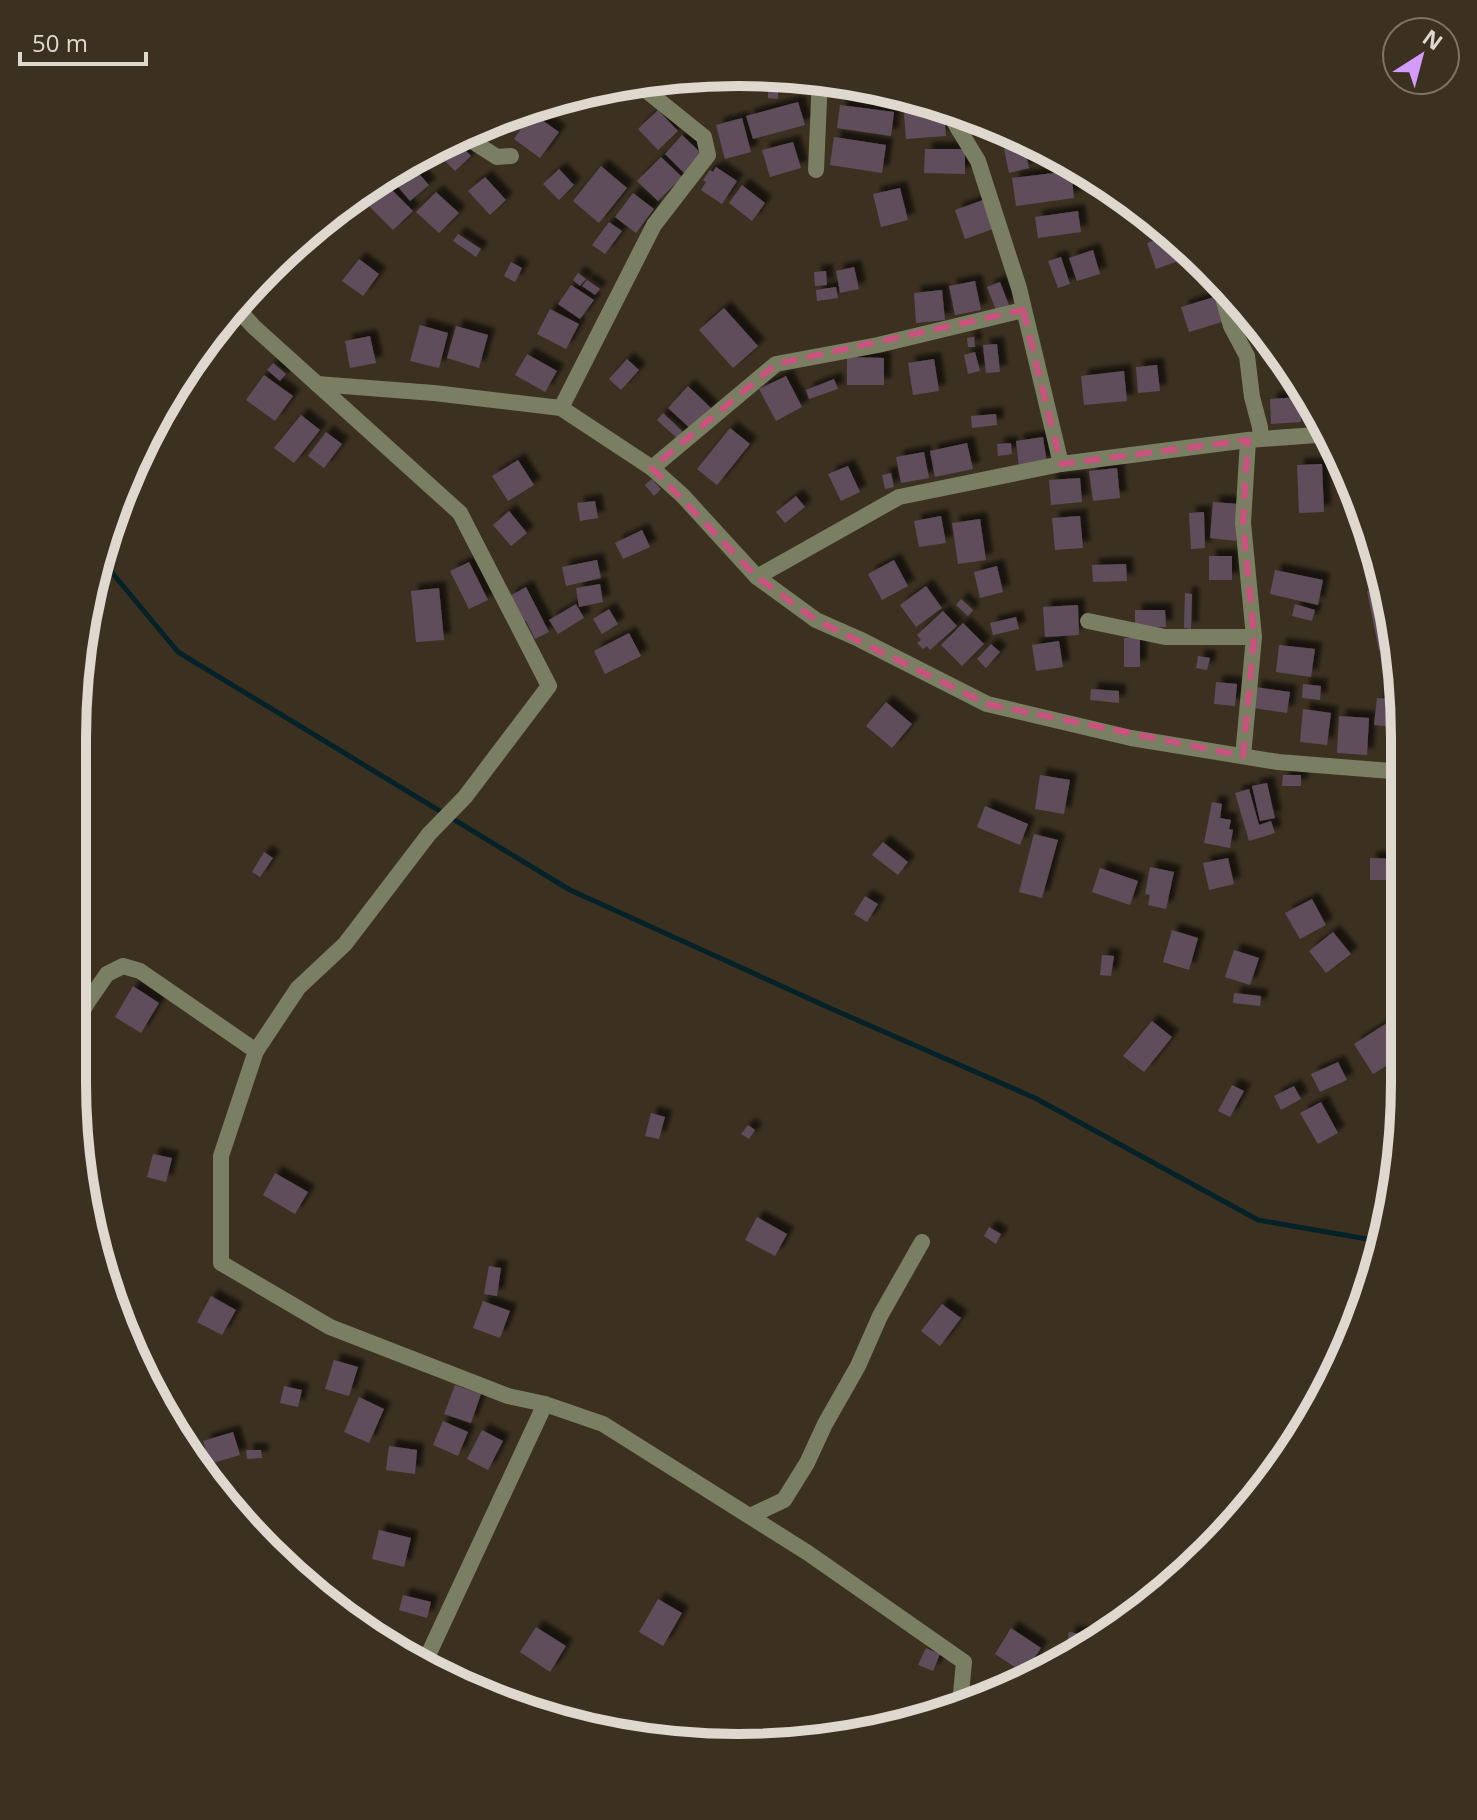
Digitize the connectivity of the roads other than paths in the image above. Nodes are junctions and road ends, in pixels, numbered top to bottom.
1 (819, 91) edge
2 (648, 93) edge
3 (955, 124) edge
4 (474, 142) edge
5 (511, 156) dead end
6 (816, 170) dead end
7 (1224, 303) edge
8 (1023, 310) junction
9 (243, 315) edge
10 (317, 384) junction
11 (561, 408) junction
12 (1316, 435) edge
13 (1254, 439) junction
14 (1061, 464) junction
15 (652, 468) junction
16 (757, 577) junction
17 (1088, 621) dead end
18 (1254, 637) junction
19 (1243, 756) junction
20 (1391, 771) edge
21 (86, 1005) edge
22 (256, 1051) junction
23 (922, 1242) dead end
24 (545, 1404) junction
25 (750, 1516) junction
26 (428, 1655) edge
27 (961, 1694) edge

1 - 6 street
2 - 11 street
3 - 8 street
4 - 5 street
7 - 13 street
8 - 14 street
8 - 15 street
9 - 10 street
10 - 11 street
10 - 22 street
11 - 15 street
12 - 13 street
13 - 14 street
13 - 18 street
14 - 16 street
15 - 16 street
16 - 19 street
17 - 18 street
18 - 19 street
19 - 20 street
21 - 22 street
22 - 24 street
23 - 25 street
24 - 25 street
24 - 26 street
25 - 27 street

